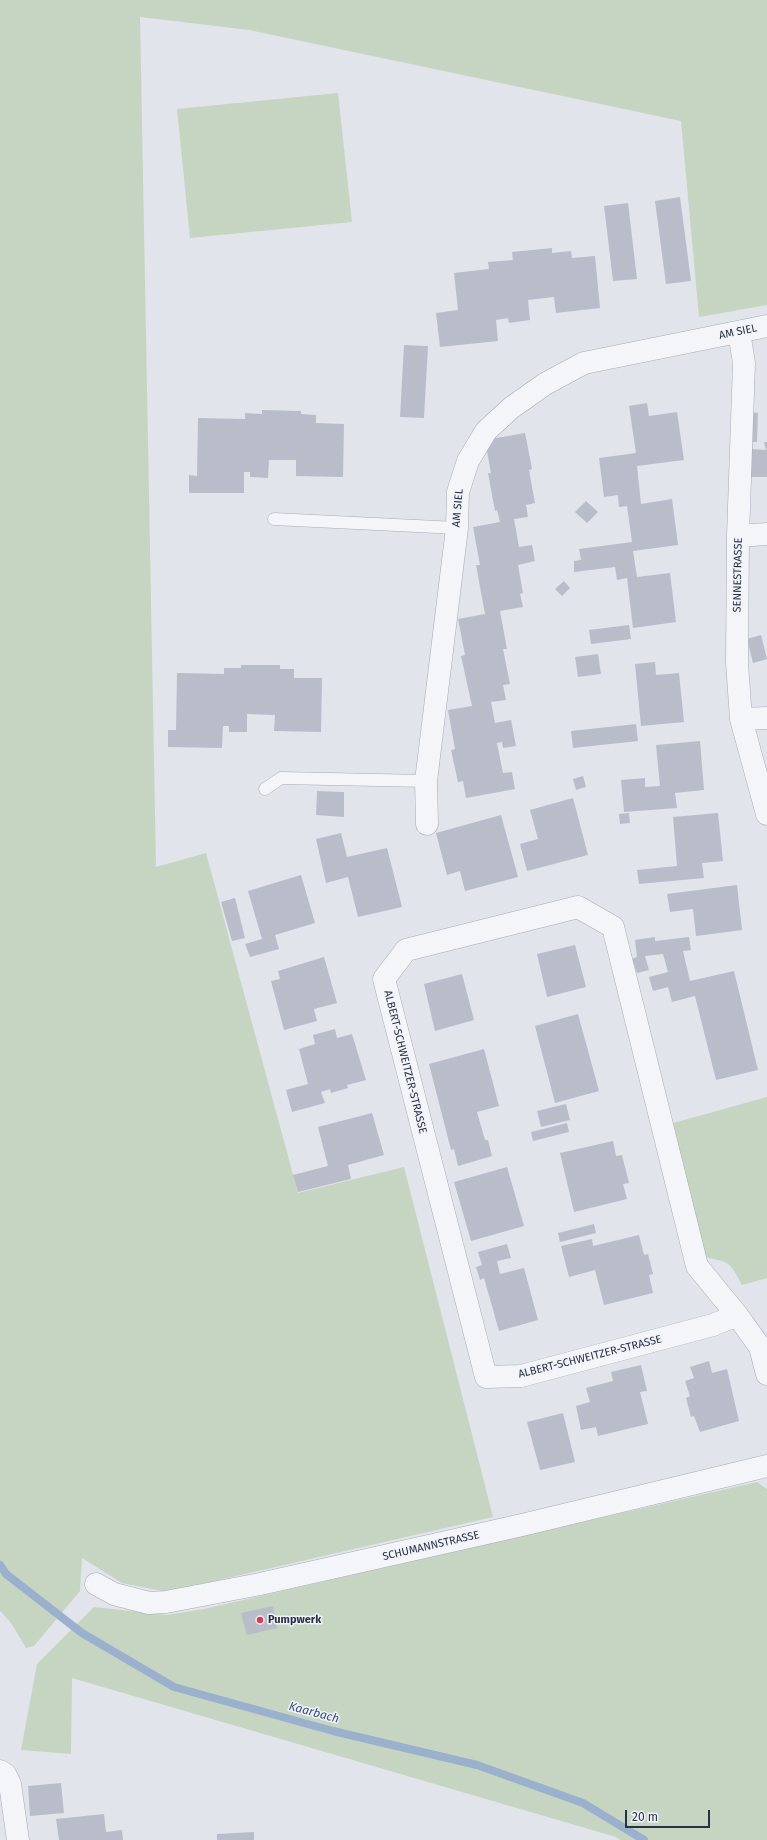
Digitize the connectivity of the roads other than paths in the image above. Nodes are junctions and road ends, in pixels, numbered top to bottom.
1 (767, 326) edge
2 (739, 332) junction
3 (274, 519) dead end
4 (457, 528) junction
5 (767, 534) edge
6 (738, 536) junction
7 (767, 718) edge
8 (741, 719) junction
9 (426, 782) junction
10 (265, 789) dead end
11 (767, 814) edge
12 (426, 824) dead end
13 (736, 1315) junction
14 (767, 1374) edge
15 (767, 1466) edge
16 (96, 1584) dead end
17 (3, 1772) edge
18 (18, 1840) edge

1 - 2 street, AM SIEL
2 - 4 street, AM SIEL
2 - 6 street, SENNESTRASSE
3 - 4 lane
4 - 9 street, AM SIEL
5 - 6 street
6 - 8 street, SENNESTRASSE
7 - 8 street
8 - 11 street, SENNESTRASSE
9 - 10 lane
9 - 12 street, AM SIEL
13 - 13 street, ALBERT-SCHWEITZER-STRASSE
13 - 14 street, ALBERT-SCHWEITZER-STRASSE
15 - 16 street, SCHUMANNSTRASSE
17 - 18 street

